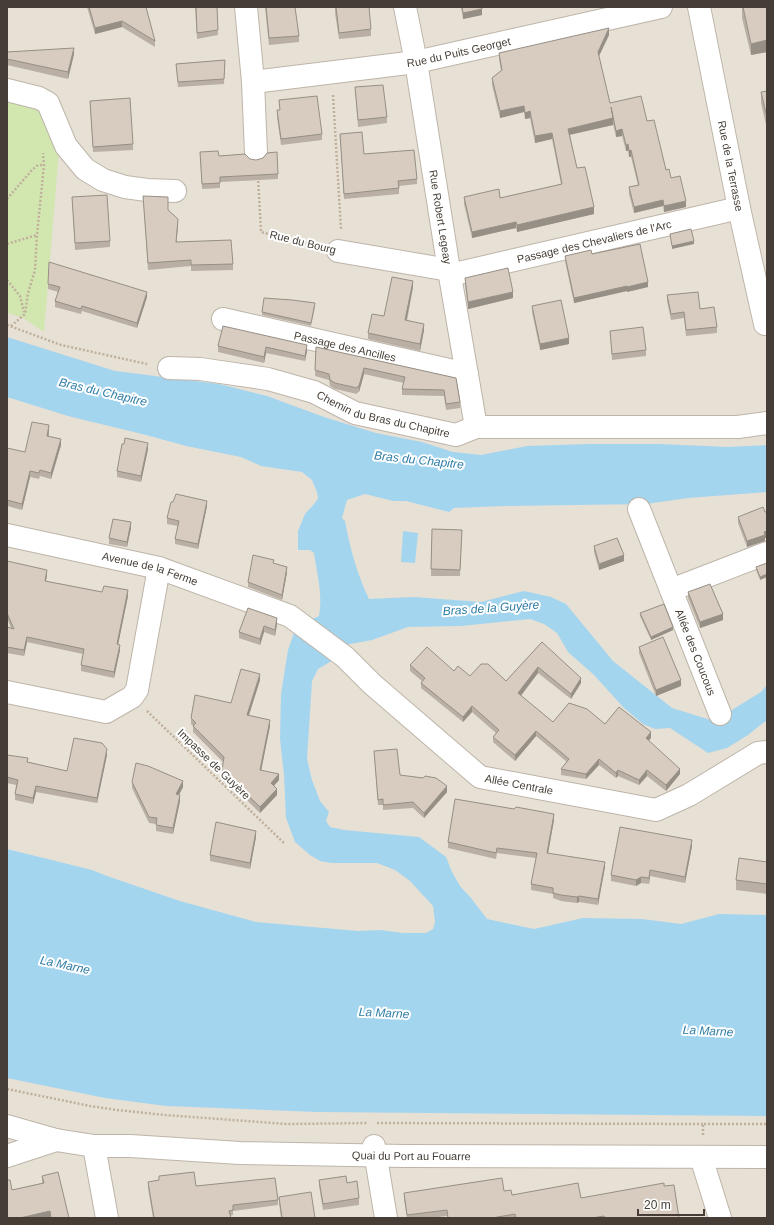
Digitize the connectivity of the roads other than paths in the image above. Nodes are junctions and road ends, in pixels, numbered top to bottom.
1 (246, 7) edge
2 (405, 7) edge
3 (661, 7) edge
4 (699, 7) edge
5 (416, 62) junction
6 (253, 82) junction
7 (7, 90) edge
8 (256, 153) road end
9 (175, 191) dead end
10 (739, 208) junction
11 (340, 251) road end
12 (449, 273) junction
13 (224, 319) dead end
14 (765, 324) dead end
15 (169, 368) road end
16 (467, 374) junction
17 (767, 423) edge
18 (476, 428) junction
19 (639, 509) dead end
20 (7, 535) edge
21 (767, 553) edge
22 (159, 568) junction
23 (671, 590) junction
24 (290, 616) joint
25 (7, 692) edge
26 (720, 714) dead end
27 (767, 752) edge
28 (7, 1126) edge
29 (56, 1140) junction
30 (94, 1146) junction
31 (375, 1151) junction
32 (7, 1156) edge
33 (702, 1157) junction
34 (767, 1157) edge
35 (107, 1218) edge
36 (386, 1218) edge
37 (720, 1218) edge

1 - 6 street
2 - 5 street, Rue Robert Legeay
3 - 5 street, Rue du Puits Georget
4 - 10 street, Rue de la Terrasse
5 - 6 street, Rue du Puits Georget
5 - 12 street, Rue Robert Legeay
6 - 8 street
7 - 9 street
10 - 12 street, Passage des Chevaliers de l'Arc
10 - 14 street, Rue de la Terrasse
11 - 12 street, Rue du Bourg
12 - 16 street, Rue Robert Legeay
13 - 16 street, Passage des Ancilles
15 - 18 street, Chemin du Bras du Chapitre
16 - 18 street, Rue Robert Legeay
17 - 18 street, Chemin du Bras du Chapitre
19 - 23 street, Allée des Coucous
20 - 22 street, Avenue de la Ferme
21 - 23 street
22 - 24 street, Avenue de la Ferme
22 - 25 street
23 - 26 street, Allée des Coucous
24 - 27 street, Allée Centrale
28 - 29 street, Quai du Port au Fouarre
29 - 30 street, Quai du Port au Fouarre
29 - 32 street
30 - 31 street, Quai du Port au Fouarre
30 - 35 street
31 - 33 street, Quai du Port au Fouarre
31 - 36 street
33 - 34 street, Quai du Port au Fouarre
33 - 37 street

